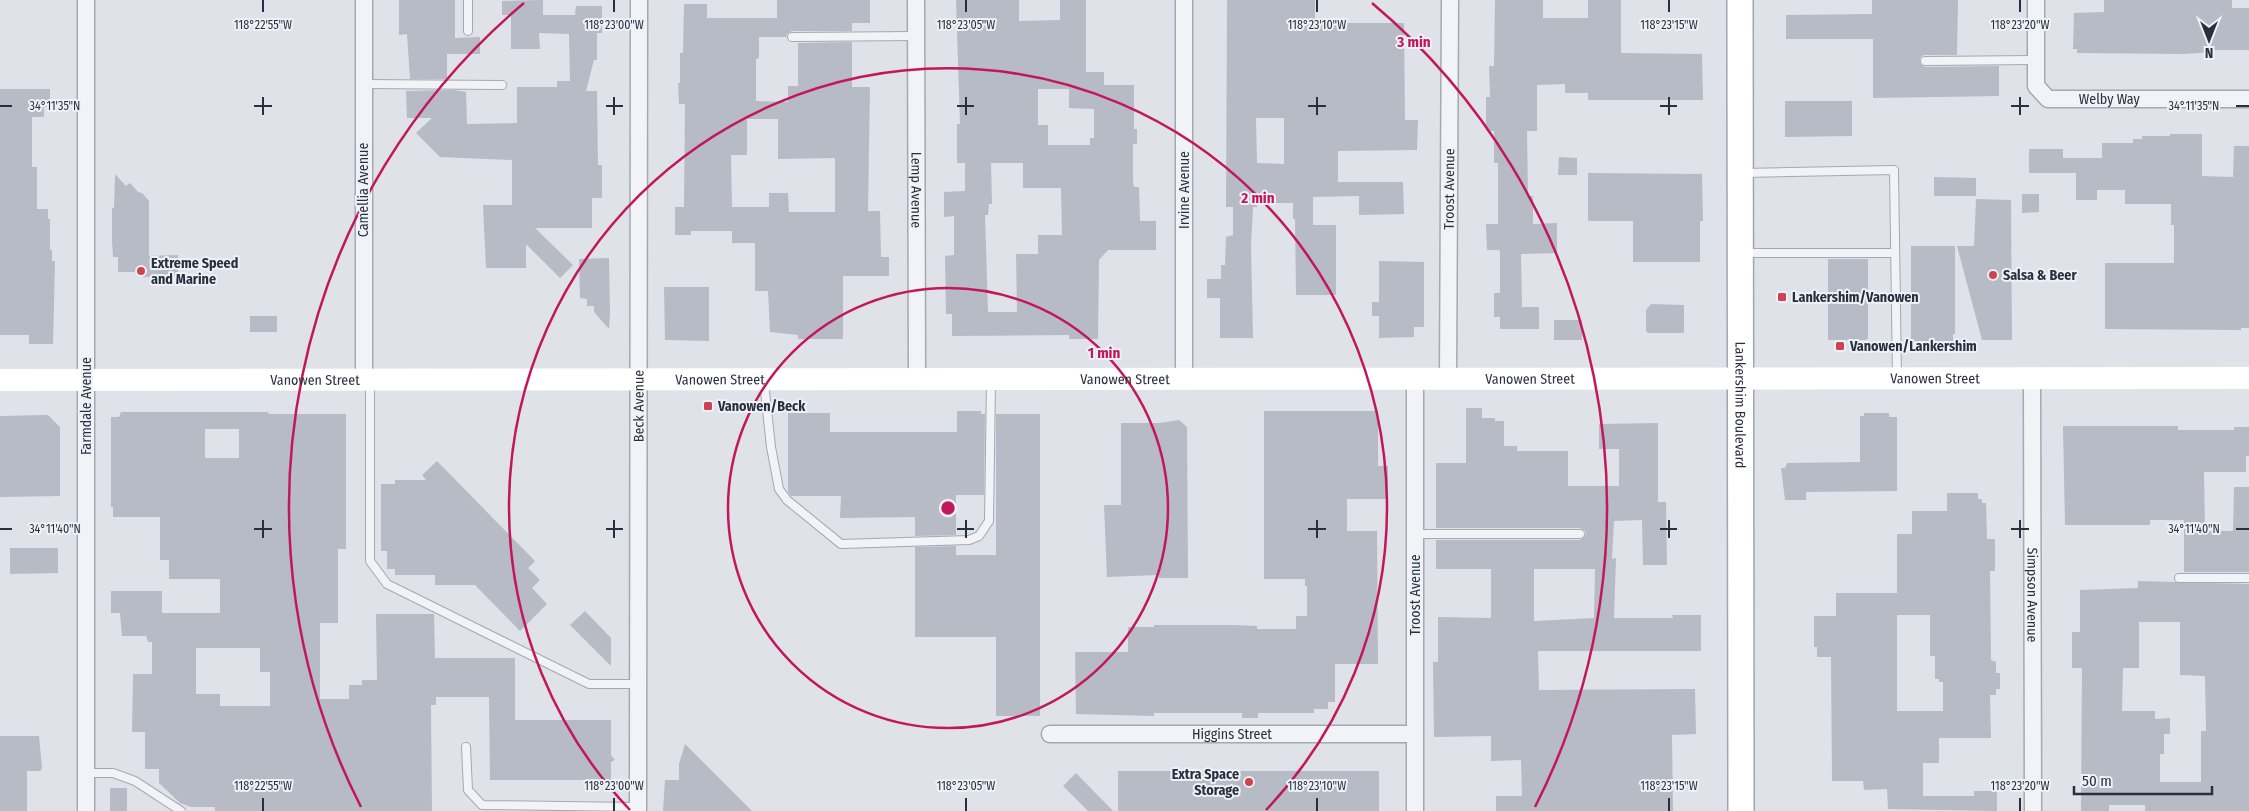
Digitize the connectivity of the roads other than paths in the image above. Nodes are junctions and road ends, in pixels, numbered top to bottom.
1 (86, 0) edge
2 (364, 0) edge
3 (468, 0) edge
4 (640, 0) edge
5 (916, 0) edge
6 (1184, 0) edge
7 (1450, 0) edge
8 (1740, 0) edge
9 (2036, 0) edge
10 (468, 30) dead end
11 (916, 36) junction
12 (792, 37) dead end
13 (2036, 60) junction
14 (1926, 61) dead end
15 (363, 84) junction
16 (502, 85) dead end
17 (2249, 99) edge
18 (1740, 173) junction
19 (1740, 253) junction
20 (1895, 253) junction
21 (2249, 378) edge
22 (638, 379) junction
23 (991, 379) junction
24 (1184, 379) junction
25 (1415, 379) junction
26 (1448, 379) junction
27 (1740, 379) junction
28 (1897, 379) junction
29 (2032, 379) junction
30 (0, 380) edge
31 (87, 380) junction
32 (367, 380) junction
33 (764, 380) junction
34 (917, 380) junction
35 (1415, 534) junction
36 (1580, 534) dead end
37 (2179, 578) dead end
38 (2249, 578) edge
39 (638, 684) junction
40 (1050, 734) dead end
41 (1415, 734) junction
42 (466, 747) dead end
43 (86, 773) junction
44 (590, 809) edge
45 (638, 809) edge
46 (86, 811) edge
47 (181, 811) edge
48 (1414, 811) edge
49 (1741, 811) edge
50 (2033, 811) edge

1 - 31 street, Farmdale Avenue
2 - 15 street, Camellia Avenue
3 - 10 lane
4 - 22 street, Beck Avenue
5 - 11 street, Lemp Avenue
6 - 24 street, Irvine Avenue
7 - 26 street, Troost Avenue
8 - 18 main road, Lankershim Boulevard
9 - 13 street
11 - 12 lane
11 - 34 street, Lemp Avenue
13 - 14 lane
13 - 17 street, Welby Way
15 - 16 lane
15 - 32 street, Camellia Avenue
18 - 19 main road, Lankershim Boulevard
18 - 20 lane
19 - 20 lane
19 - 27 main road, Lankershim Boulevard
20 - 28 lane
21 - 29 main road, Vanowen Street
22 - 32 main road, Vanowen Street
22 - 33 main road, Vanowen Street
22 - 39 street, Beck Avenue
23 - 24 main road, Vanowen Street
23 - 33 lane
23 - 34 main road, Vanowen Street
24 - 25 main road, Vanowen Street
25 - 26 main road, Vanowen Street
25 - 35 street, Troost Avenue
26 - 27 main road, Vanowen Street
27 - 28 main road, Vanowen Street
27 - 49 main road, Lankershim Boulevard
28 - 29 main road, Vanowen Street
29 - 50 street, Simpson Avenue
30 - 31 main road, Vanowen Street
31 - 32 main road, Vanowen Street
31 - 43 street, Farmdale Avenue
32 - 39 lane
33 - 34 main road, Vanowen Street
35 - 36 lane
35 - 41 street, Troost Avenue
37 - 38 lane
39 - 45 street, Beck Avenue
40 - 41 street, Higgins Street
41 - 48 street, Troost Avenue
42 - 44 lane
43 - 46 street, Farmdale Avenue
43 - 47 lane
44 - 45 lane

